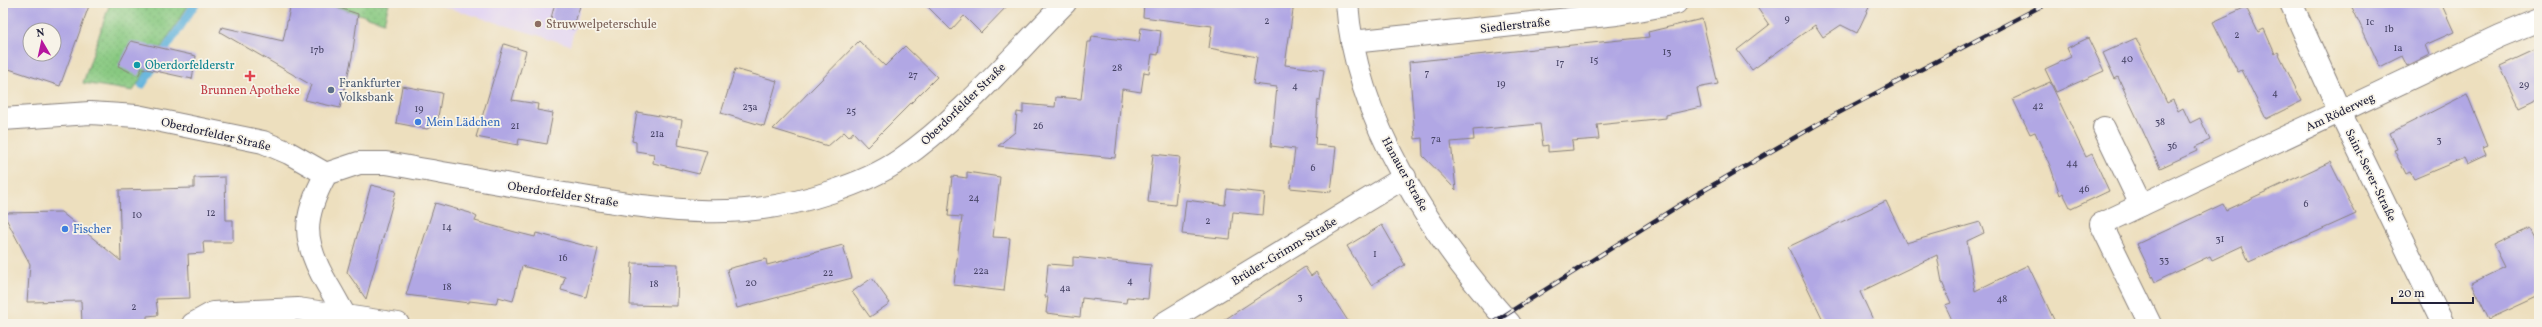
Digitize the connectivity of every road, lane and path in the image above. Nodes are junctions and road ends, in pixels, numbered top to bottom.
1 (1065, 3) edge
2 (1347, 3) edge
3 (1676, 3) edge
4 (2291, 3) edge
5 (2539, 20) edge
6 (1352, 42) junction
7 (2340, 112) junction
8 (3, 119) edge
9 (2104, 128) dead end
10 (326, 174) junction
11 (1405, 177) junction
12 (2141, 205) junction
13 (348, 320) edge
14 (193, 324) edge
15 (398, 324) edge
16 (1162, 324) edge
17 (1510, 324) edge
18 (2150, 324) edge
19 (2444, 324) edge

1 - 10 street, Oberdorfelder Straße
2 - 6 street, Hanauer Straße
3 - 6 street, Siedlerstraße
4 - 7 street, Saint-Sever-Straße
5 - 7 street, Am Röderweg
6 - 11 street, Hanauer Straße
7 - 12 street, Am Röderweg
7 - 19 street, Saint-Sever-Straße
8 - 10 street, Oberdorfelder Straße
9 - 12 street
10 - 13 street
11 - 16 street, Brüder-Grimm-Straße
11 - 17 street, Hanauer Straße
12 - 18 street, Am Röderweg
13 - 14 street
13 - 15 street

